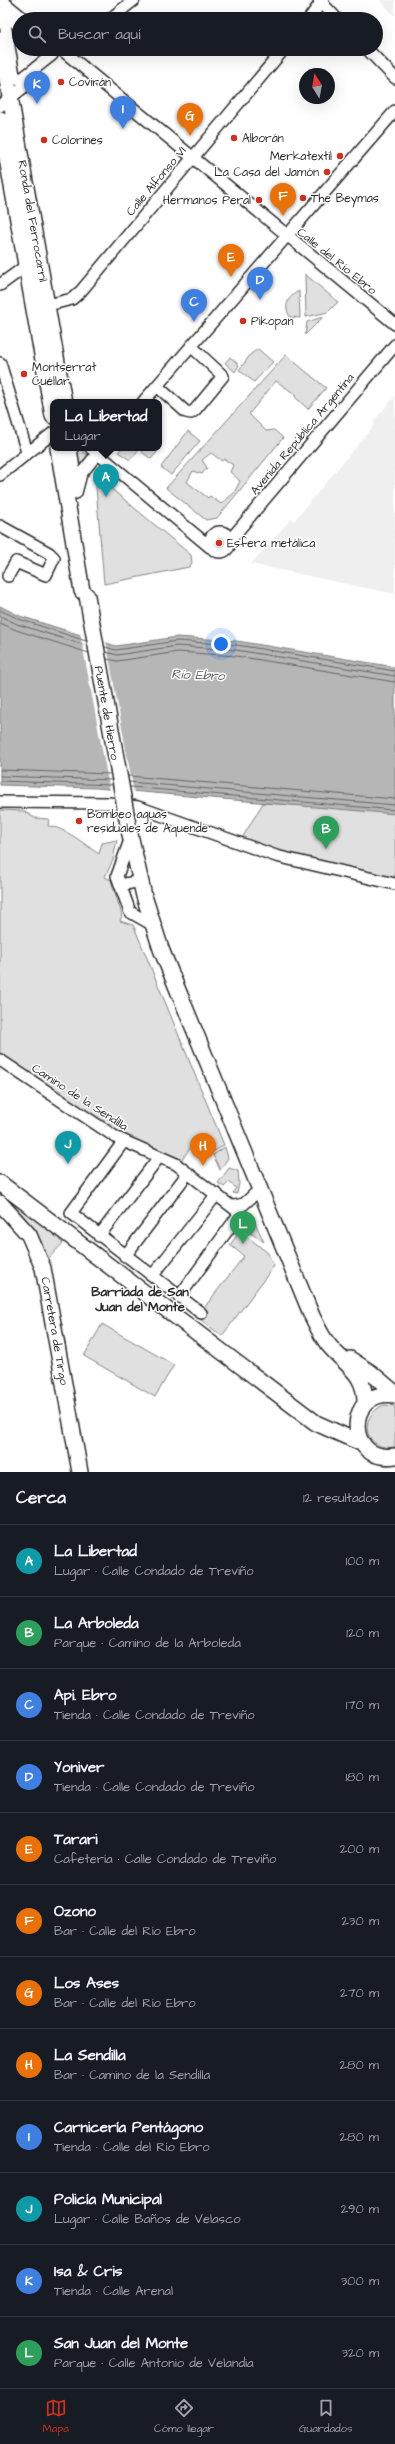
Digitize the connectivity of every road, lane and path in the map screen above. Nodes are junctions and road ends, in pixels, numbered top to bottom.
1 (1, 0) edge
2 (134, 0) edge
3 (321, 1) edge
4 (16, 12) edge
5 (119, 12) edge
6 (314, 12) edge
7 (331, 12) edge
8 (12, 20) edge
9 (0, 40) edge
10 (51, 56) edge
11 (59, 56) edge
12 (73, 56) edge
13 (278, 56) edge
14 (374, 56) edge
15 (395, 78) edge
16 (5, 102) edge
17 (395, 111) edge
18 (0, 119) edge
19 (193, 158) junction
20 (285, 236) junction
21 (26, 266) junction
22 (0, 285) edge
23 (41, 307) junction
24 (395, 324) edge
25 (395, 345) edge
26 (191, 346) junction
27 (0, 363) edge
28 (157, 386) junction
29 (51, 399) edge
30 (63, 399) edge
31 (146, 399) edge
32 (50, 435) edge
33 (59, 451) edge
34 (69, 451) edge
35 (96, 451) edge
36 (98, 451) edge
37 (27, 452) junction
38 (0, 475) edge
39 (76, 493) junction
40 (0, 526) edge
41 (230, 540) junction
42 (210, 546) junction
43 (8, 576) dead end
44 (87, 596) junction
45 (0, 802) edge
46 (130, 833) junction
47 (395, 884) edge
48 (120, 885) junction
49 (142, 888) junction
50 (126, 902) junction
51 (153, 925) junction
52 (0, 1060) edge
53 (124, 1141) junction
54 (159, 1157) junction
55 (188, 1173) junction
56 (0, 1183) edge
57 (216, 1194) junction
58 (255, 1195) junction
59 (0, 1203) edge
60 (234, 1206) junction
61 (99, 1236) junction
62 (125, 1256) junction
63 (153, 1275) junction
64 (132, 1282) junction
65 (146, 1293) junction
66 (179, 1297) junction
67 (201, 1313) dead end
68 (336, 1353) junction
69 (395, 1394) edge
70 (365, 1404) junction
71 (358, 1418) junction
72 (316, 1423) junction
73 (362, 1444) junction
74 (391, 1460) edge
75 (80, 1472) edge

1 - 4 street
2 - 5 street
3 - 6 street
3 - 7 street
8 - 10 street
9 - 16 main road, Ronda del Ferrocarril
11 - 16 street
12 - 19 street, Calle del Río Ebro
13 - 19 street, Calle Alfonso VI
14 - 15 street
16 - 23 main road, Ronda del Ferrocarril
17 - 20 street
18 - 21 main road, Ronda del Ferrocarril
19 - 20 street, Calle del Río Ebro
19 - 23 street, Calle Alfonso VI
20 - 24 street, Calle del Río Ebro
20 - 26 street
21 - 22 street
21 - 23 main road, Ronda del Ferrocarril
23 - 29 main road, Ronda del Ferrocarril
23 - 30 main road, Ronda del Ferrocarril
25 - 41 street, Avenida República Argentina
26 - 28 street
26 - 28 street
27 - 37 street
28 - 31 street
32 - 37 street
33 - 44 main road
34 - 39 main road
35 - 39 street
36 - 42 street
37 - 38 street
39 - 44 main road
40 - 43 street
41 - 42 street
41 - 42 street
44 - 46 main road, Puente de Hierro, bridge
45 - 47 street
46 - 48 street
46 - 49 main road, Puente de Hierro
48 - 49 street
48 - 50 street
49 - 50 street
49 - 51 main road, Puente de Hierro
50 - 51 street
51 - 58 main road, Puente de Hierro
52 - 53 street, Camino de la Sendilla
53 - 54 street, Camino de la Sendilla
53 - 61 street
54 - 55 street, Camino de la Sendilla
54 - 61 street
55 - 57 street, Camino de la Sendilla
55 - 62 street
56 - 64 main road
57 - 60 street, Camino de la Sendilla
57 - 63 street
58 - 60 street
58 - 68 main road, Puente de Hierro
59 - 75 main road, Carretera de Tirgo
60 - 66 street
61 - 62 street
62 - 63 street
63 - 64 street
63 - 65 street
63 - 66 street
64 - 65 main road
65 - 72 main road
66 - 67 street
68 - 69 main road
68 - 70 main road, Puente de Hierro
69 - 70 main road
70 - 71 main road
71 - 72 main road
71 - 73 main road
72 - 73 main road
73 - 74 main road

